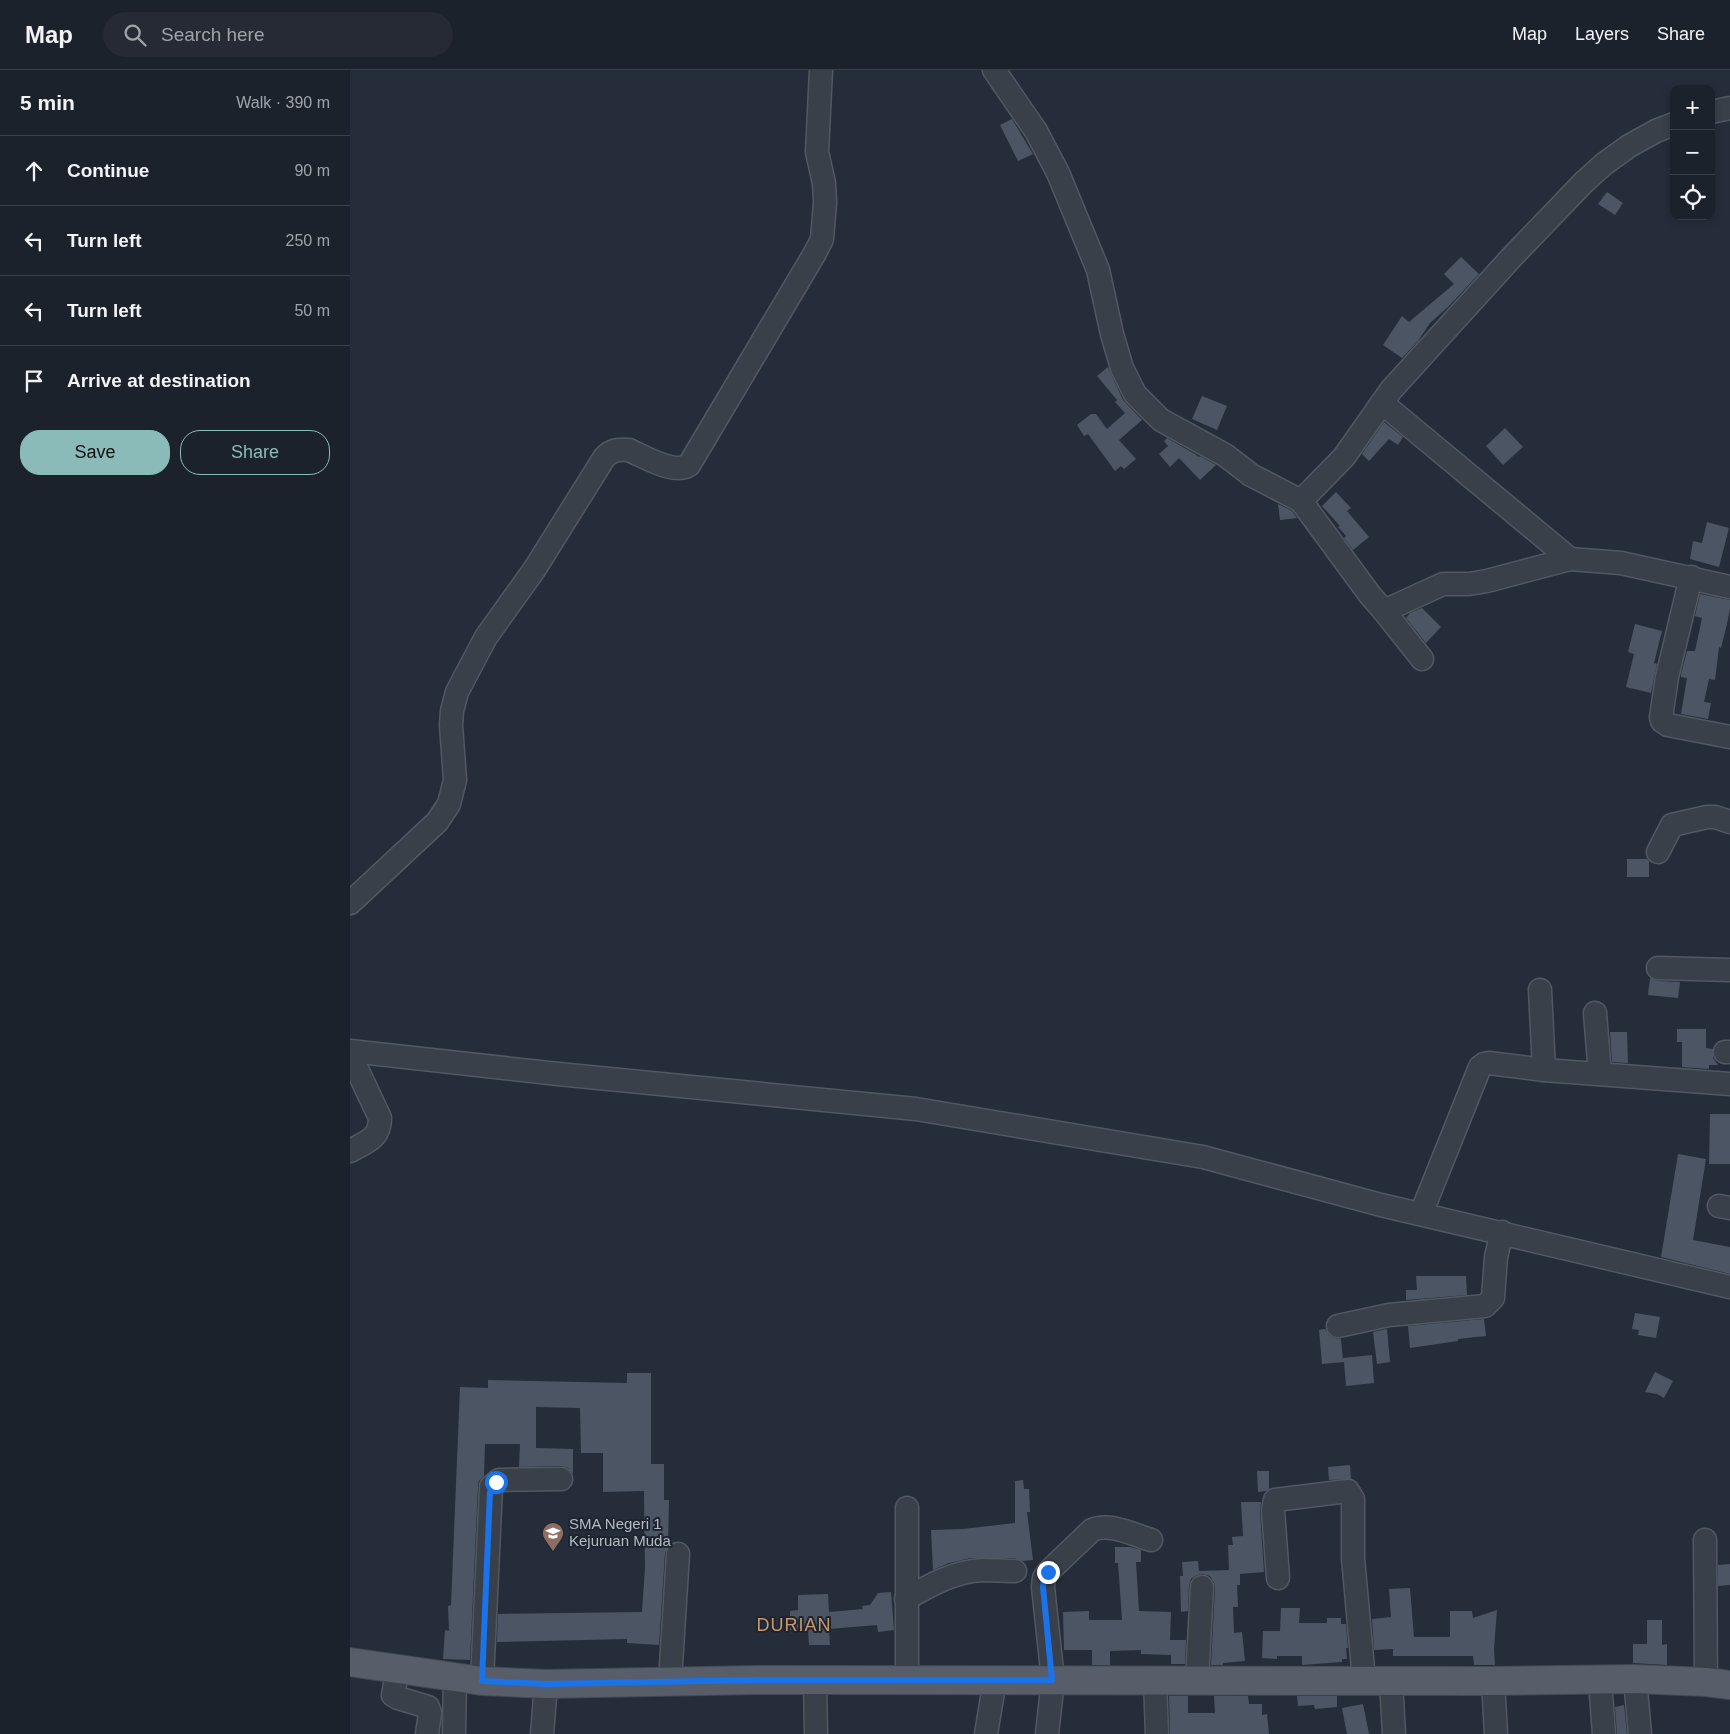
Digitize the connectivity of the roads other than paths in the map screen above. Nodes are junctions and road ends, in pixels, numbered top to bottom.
1 (821, 70) edge
2 (994, 70) edge
3 (1730, 108) edge
4 (1715, 111) edge
5 (1670, 126) edge
6 (1382, 403) junction
7 (1301, 501) junction
8 (1570, 559) junction
9 (1691, 577) junction
10 (1730, 587) edge
11 (1384, 611) junction
12 (1422, 659) dead end
13 (1730, 738) edge
14 (1730, 822) edge
15 (1658, 852) dead end
16 (350, 903) edge
17 (1658, 968) dead end
18 (1730, 970) edge
19 (1540, 990) dead end
20 (1595, 1012) dead end
21 (350, 1053) edge
22 (1544, 1070) junction
23 (1600, 1074) junction
24 (1730, 1084) edge
25 (350, 1150) edge
26 (1421, 1214) junction
27 (1502, 1232) junction
28 (1730, 1287) edge
29 (1338, 1326) dead end
30 (561, 1479) dead end
31 (908, 1508) dead end
32 (1151, 1540) dead end
33 (1705, 1540) dead end
34 (678, 1554) dead end
35 (1015, 1572) dead end
36 (1278, 1578) dead end
37 (1202, 1588) dead end
38 (906, 1599) junction
39 (350, 1662) edge
40 (398, 1668) junction
41 (455, 1677) junction
42 (1635, 1679) junction
43 (815, 1680) junction
44 (907, 1680) junction
45 (995, 1680) junction
46 (1052, 1680) junction
47 (1155, 1680) junction
48 (1197, 1680) junction
49 (1364, 1680) junction
50 (482, 1681) junction
51 (1391, 1681) junction
52 (1493, 1681) junction
53 (1600, 1681) junction
54 (670, 1682) junction
55 (546, 1684) junction
56 (1718, 1684) edge
57 (427, 1734) edge
58 (454, 1734) edge
59 (542, 1734) edge
60 (816, 1734) edge
61 (986, 1734) edge
62 (1047, 1734) edge
63 (1157, 1734) edge
64 (1394, 1734) edge
65 (1496, 1734) edge
66 (1604, 1734) edge
67 (1640, 1734) edge

1 - 16 street
2 - 7 street
3 - 4 street
5 - 6 street
6 - 7 street
6 - 8 street
7 - 11 street
8 - 9 street
8 - 11 street
9 - 10 street
9 - 13 street
11 - 12 street
14 - 15 street
17 - 18 street
19 - 22 street
20 - 23 street
21 - 25 street
21 - 26 street
22 - 23 street
22 - 26 street
23 - 24 street
26 - 27 street
27 - 28 street
27 - 29 street
30 - 50 street
31 - 38 street
32 - 46 street
33 - 56 street
34 - 54 street
35 - 38 street
36 - 49 street
37 - 48 street
38 - 44 street
39 - 40 main road
40 - 41 main road
40 - 57 street
41 - 50 main road
41 - 58 street
42 - 53 main road
42 - 56 main road
42 - 67 street
43 - 44 main road
43 - 54 main road
43 - 60 street
44 - 45 main road
45 - 46 main road
45 - 61 street
46 - 47 main road
46 - 62 street
47 - 48 main road
47 - 63 street
48 - 49 main road
49 - 51 main road
50 - 55 main road
51 - 52 main road
51 - 64 street
52 - 53 main road
52 - 65 street
53 - 66 street
54 - 55 main road
55 - 59 street

